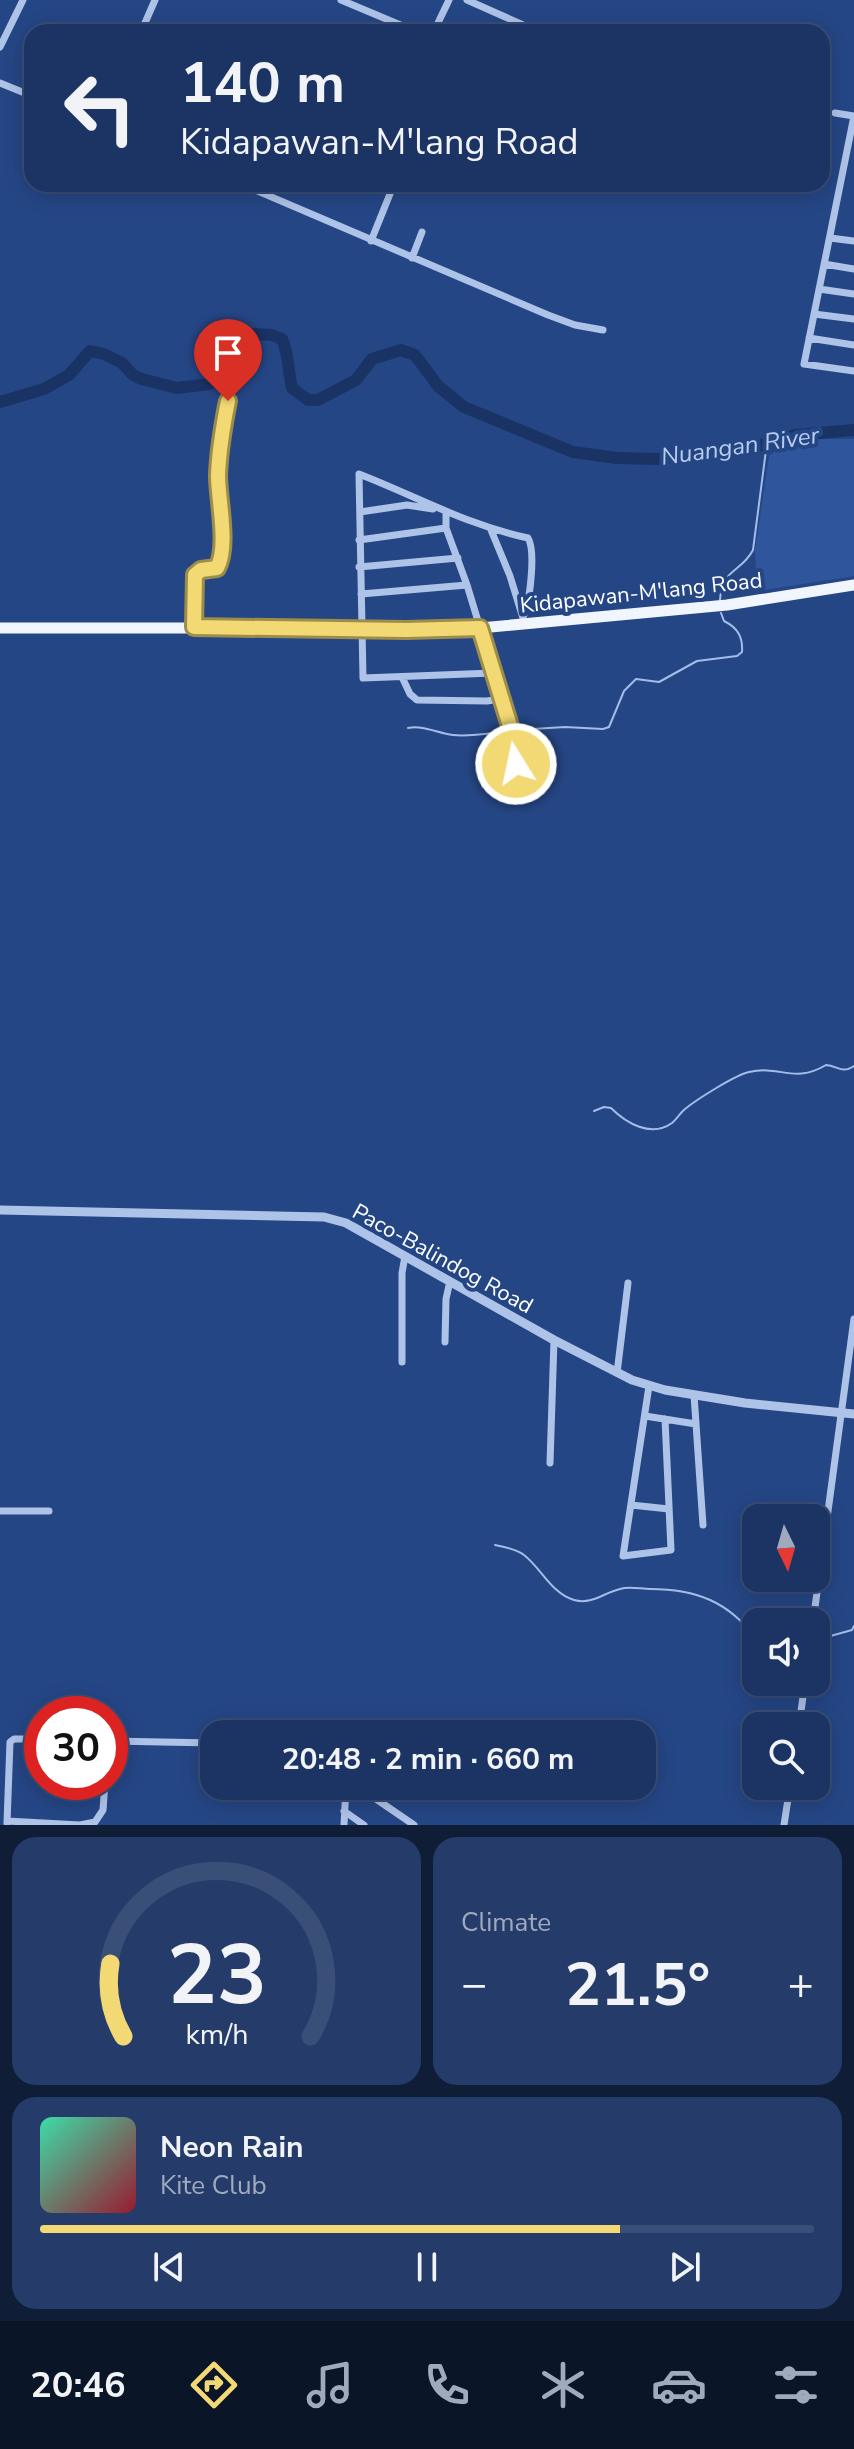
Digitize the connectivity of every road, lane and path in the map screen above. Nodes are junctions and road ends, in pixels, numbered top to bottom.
1 (23, 0) edge
2 (155, 0) edge
3 (341, 0) edge
4 (449, 0) edge
5 (467, 0) edge
6 (144, 24) edge
7 (398, 24) edge
8 (437, 24) edge
9 (521, 24) edge
10 (0, 47) edge
11 (0, 83) edge
12 (24, 93) edge
13 (835, 113) dead end
14 (259, 192) edge
15 (391, 192) edge
16 (422, 232) dead end
17 (830, 238) junction
18 (371, 241) junction
19 (854, 241) edge
20 (412, 258) junction
21 (824, 264) junction
22 (854, 269) edge
23 (819, 289) junction
24 (854, 294) edge
25 (814, 314) junction
26 (854, 319) edge
27 (603, 330) dead end
28 (809, 338) junction
29 (854, 345) edge
30 (854, 371) edge
31 (228, 401) dead end
32 (360, 512) junction
33 (444, 512) junction
34 (446, 528) junction
35 (491, 530) junction
36 (359, 540) junction
37 (458, 558) junction
38 (359, 567) junction
39 (467, 585) junction
40 (854, 585) edge
41 (361, 594) junction
42 (523, 621) junction
43 (194, 627) junction
44 (0, 628) edge
45 (480, 628) junction
46 (362, 629) junction
47 (493, 673) junction
48 (402, 677) junction
49 (501, 699) junction
50 (516, 764) dead end
51 (0, 1210) edge
52 (405, 1256) junction
53 (450, 1281) junction
54 (628, 1283) dead end
55 (854, 1319) edge
56 (554, 1340) junction
57 (445, 1342) dead end
58 (402, 1362) dead end
59 (617, 1373) junction
60 (649, 1386) junction
61 (694, 1395) junction
62 (841, 1412) junction
63 (854, 1414) edge
64 (645, 1416) junction
65 (665, 1419) junction
66 (696, 1424) junction
67 (550, 1463) dead end
68 (631, 1505) junction
69 (669, 1509) junction
70 (0, 1511) edge
71 (49, 1511) dead end
72 (703, 1525) dead end
73 (815, 1608) edge
74 (24, 1739) edge
75 (128, 1741) edge
76 (200, 1743) edge
77 (104, 1800) edge
78 (345, 1800) edge
79 (377, 1800) edge
80 (788, 1800) edge
81 (344, 1811) junction
82 (7, 1823) edge
83 (344, 1825) edge
84 (364, 1825) edge
85 (414, 1825) edge
86 (784, 1825) edge

1 - 10 street
2 - 6 street
3 - 7 street
4 - 8 street
5 - 9 street
11 - 12 street
13 - 17 street
14 - 18 street
15 - 18 street
16 - 20 street
17 - 19 street
17 - 21 street
18 - 20 street
20 - 27 street
21 - 22 street
21 - 23 street
23 - 24 street
23 - 25 street
25 - 26 street
25 - 28 street
28 - 29 street
28 - 30 street
31 - 43 street
32 - 33 street
32 - 33 street
32 - 36 street
33 - 34 street
33 - 35 street
34 - 36 street
34 - 37 street
35 - 42 street
35 - 42 street
36 - 38 street
37 - 38 street
37 - 39 street
38 - 41 street
39 - 41 street
39 - 45 street
40 - 42 main road, Kidapawan-M'lang Road
41 - 46 street
42 - 45 main road, Kidapawan-M'lang Road
43 - 44 main road, Kidapawan-M'lang Road
43 - 46 main road, Kidapawan-M'lang Road
45 - 46 main road, Kidapawan-M'lang Road
45 - 47 street
46 - 48 street
47 - 48 street
47 - 49 street
48 - 49 street
49 - 50 street
51 - 52 street, Paco-Balindog Road
52 - 53 street, Paco-Balindog Road
52 - 58 street
53 - 56 street, Paco-Balindog Road
53 - 57 street
54 - 59 street
55 - 62 street
56 - 59 street, Paco-Balindog Road
56 - 67 street
59 - 60 street, Paco-Balindog Road
60 - 61 street, Paco-Balindog Road
60 - 64 street
61 - 62 street, Paco-Balindog Road
61 - 66 street
62 - 63 street, Paco-Balindog Road
62 - 73 street
64 - 65 street
64 - 68 street
65 - 66 street
65 - 69 street
66 - 72 street
68 - 69 street
68 - 69 street
70 - 71 street
74 - 82 street
75 - 76 street
77 - 82 street
78 - 81 street
79 - 85 street
80 - 86 street
81 - 83 street
81 - 84 street

